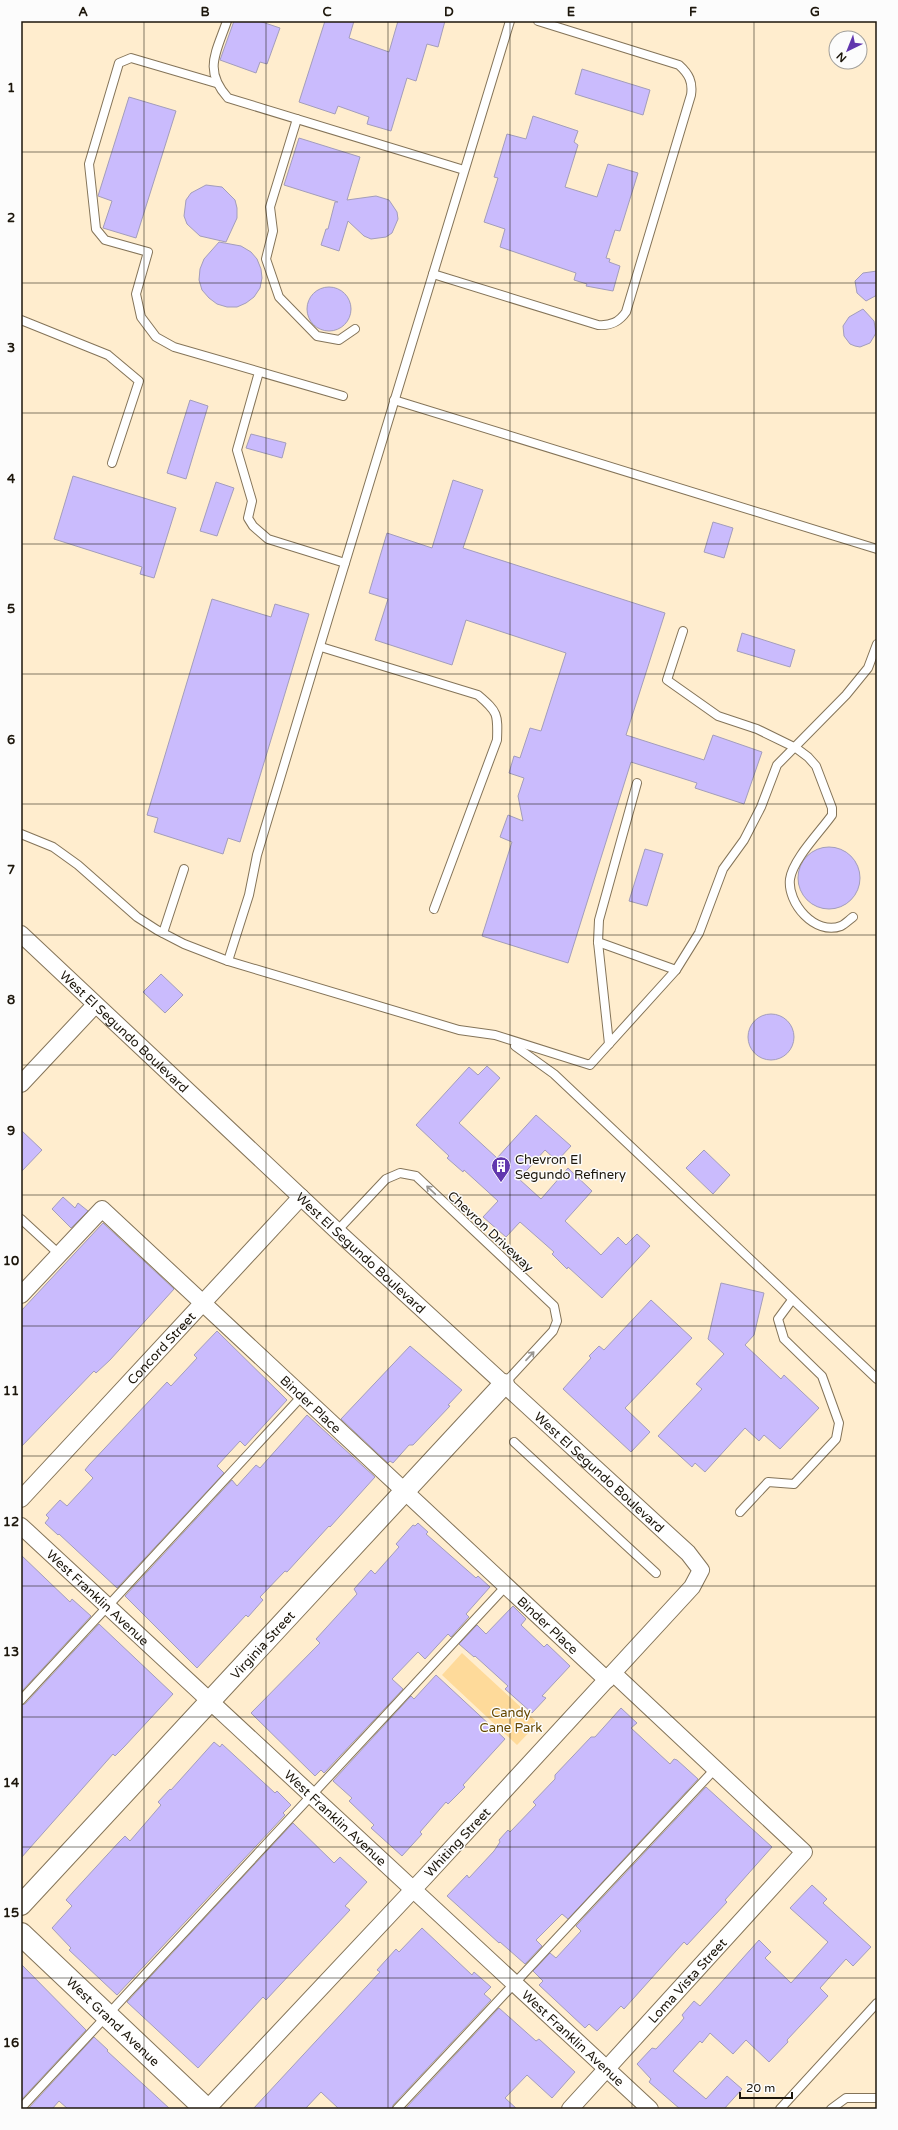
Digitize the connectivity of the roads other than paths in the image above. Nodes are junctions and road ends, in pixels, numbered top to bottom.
1 (227, 21) edge
2 (510, 21) edge
3 (538, 21) edge
4 (216, 83) junction
5 (297, 119) junction
6 (464, 170) junction
7 (433, 274) junction
8 (21, 320) edge
9 (355, 329) dead end
10 (259, 372) junction
11 (343, 396) dead end
12 (394, 400) junction
13 (112, 463) dead end
14 (877, 549) edge
15 (345, 563) junction
16 (683, 631) dead end
17 (877, 644) edge
18 (321, 647) junction
19 (796, 748) junction
20 (637, 783) dead end
21 (21, 834) edge
22 (184, 869) dead end
23 (434, 909) dead end
24 (853, 917) dead end
25 (163, 933) junction
26 (21, 934) edge
27 (598, 942) junction
28 (228, 961) junction
29 (676, 970) junction
30 (95, 1005) junction
31 (494, 1035) junction
32 (609, 1044) junction
33 (21, 1084) edge
34 (301, 1197) junction
35 (21, 1219) edge
36 (337, 1231) junction
37 (59, 1254) junction
38 (21, 1295) edge
39 (792, 1300) junction
40 (203, 1304) junction
41 (877, 1379) edge
42 (504, 1384) junction
43 (302, 1396) junction
44 (514, 1442) dead end
45 (404, 1491) junction
46 (21, 1499) edge
47 (740, 1512) dead end
48 (21, 1526) edge
49 (701, 1570) joint
50 (656, 1573) dead end
51 (506, 1586) junction
52 (108, 1607) junction
53 (610, 1676) junction
54 (21, 1700) edge
55 (210, 1701) junction
56 (715, 1769) junction
57 (312, 1795) junction
58 (804, 1852) joint
59 (413, 1890) junction
60 (21, 1905) edge
61 (21, 1934) edge
62 (514, 1982) junction
63 (877, 2003) edge
64 (107, 2015) junction
65 (607, 2069) junction
66 (877, 2098) edge
67 (21, 2108) edge
68 (207, 2109) edge
69 (397, 2109) edge
70 (570, 2109) edge
71 (650, 2109) edge
72 (780, 2109) edge
73 (831, 2109) edge

1 - 4 lane
2 - 6 lane
3 - 7 lane
4 - 5 lane
4 - 10 lane
5 - 6 lane
5 - 9 lane
6 - 7 lane
7 - 12 lane
8 - 13 lane
10 - 11 lane
10 - 15 lane
12 - 14 lane
12 - 15 lane
15 - 18 lane
16 - 19 lane
17 - 19 lane
18 - 23 lane
18 - 28 lane
19 - 24 lane
19 - 29 lane
20 - 27 lane
21 - 25 lane
22 - 25 lane
25 - 28 lane
26 - 30 street, West El Segundo Boulevard
27 - 29 lane
27 - 32 lane
28 - 31 lane
29 - 32 lane
30 - 33 street
30 - 34 street, West El Segundo Boulevard
31 - 32 lane
31 - 39 lane
34 - 36 street, West El Segundo Boulevard
34 - 40 street, Concord Street
35 - 37 lane
36 - 42 street, West El Segundo Boulevard
42 -> 36 lane, Chevron Driveway
37 - 38 street, Binder Place
37 - 40 street, Binder Place
39 - 41 lane
39 - 47 lane
40 - 43 street, Binder Place
40 - 46 street, Concord Street
42 - 45 street, Virginia Street
42 - 49 street, West El Segundo Boulevard
43 - 45 street, Binder Place
43 - 52 lane
44 - 50 lane
45 - 51 street, Binder Place
45 - 55 street, Virginia Street
48 - 52 street, West Franklin Avenue
49 - 53 street, Whiting Street
51 - 53 street, Binder Place
51 - 57 lane
52 - 54 lane
52 - 55 street, West Franklin Avenue
53 - 56 street, Binder Place
53 - 59 street, Whiting Street
55 - 57 street, West Franklin Avenue
55 - 60 street, Virginia Street
56 - 58 street, Binder Place
56 - 62 lane
57 - 59 street, West Franklin Avenue
57 - 64 lane
58 - 65 street, Loma Vista Street
59 - 62 street, West Franklin Avenue
59 - 68 street, Whiting Street
61 - 64 main road, West Grand Avenue
62 - 65 street, West Franklin Avenue
62 - 69 lane
63 - 72 lane
64 - 67 lane
64 - 68 main road, West Grand Avenue
65 - 70 street, Loma Vista Street
65 - 71 street, West Franklin Avenue
66 - 73 lane

